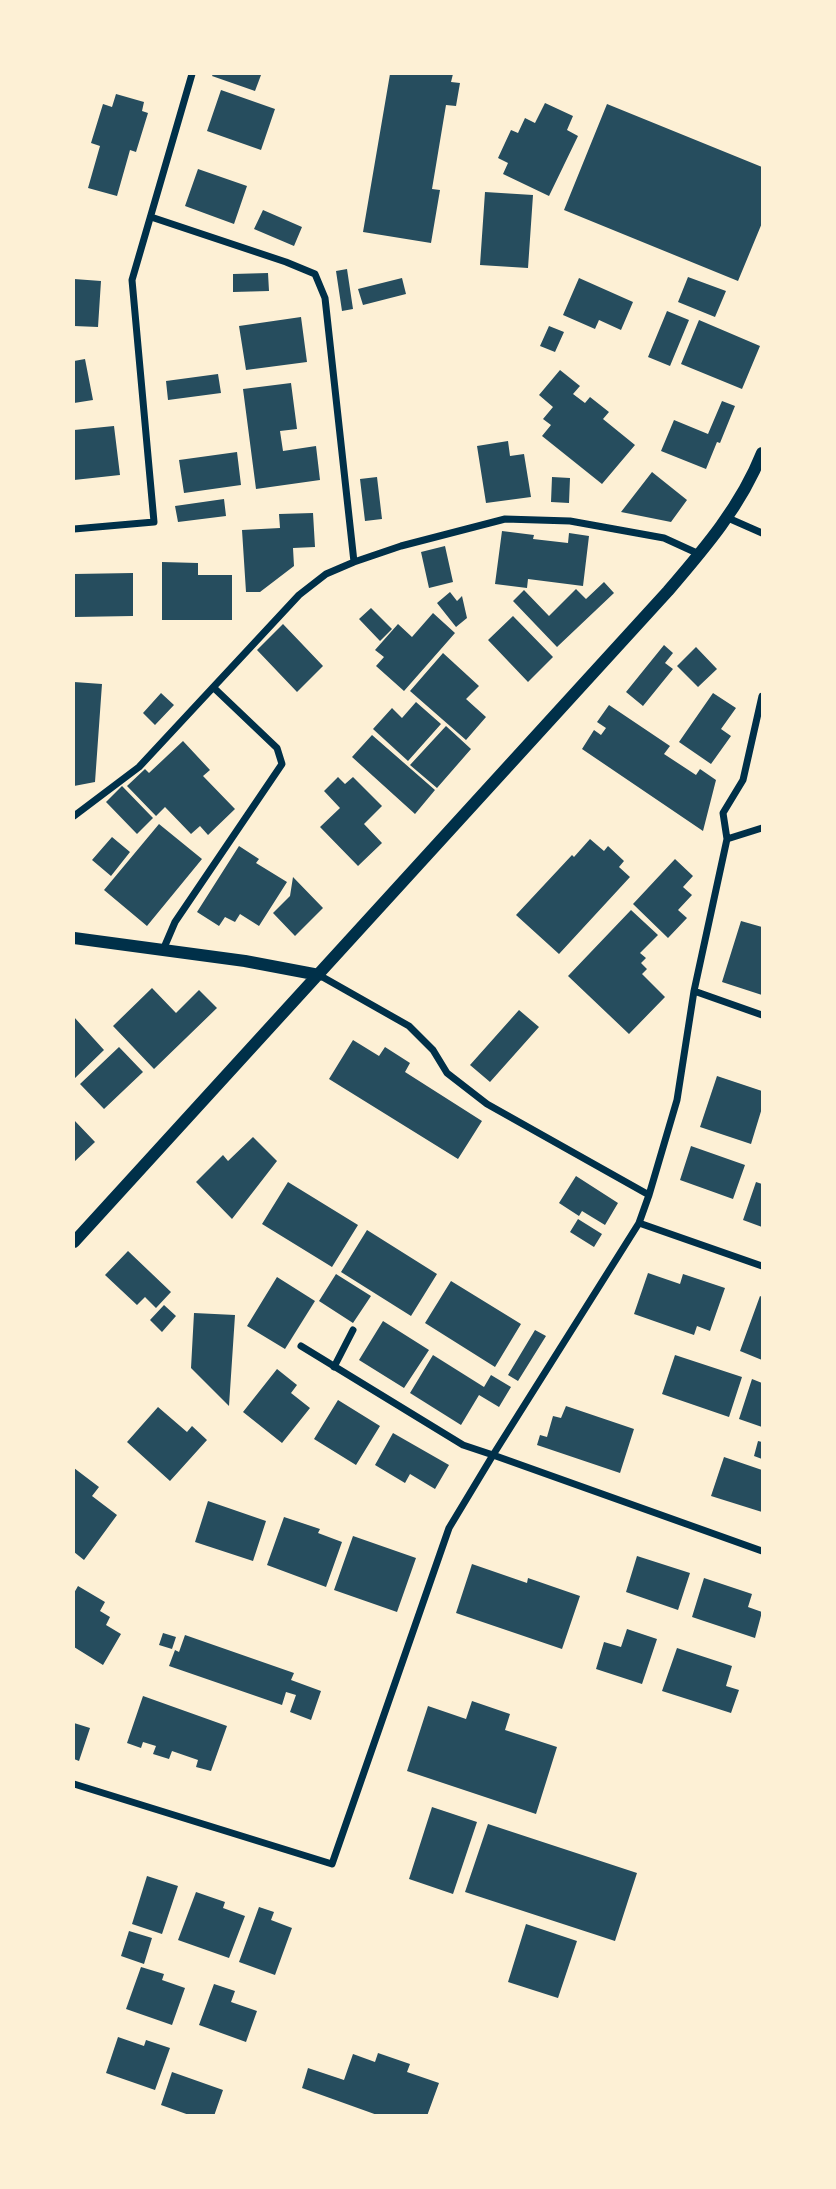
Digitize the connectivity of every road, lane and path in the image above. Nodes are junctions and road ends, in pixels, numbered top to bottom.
1 (192, 74) edge
2 (151, 217) junction
3 (762, 453) edge
4 (728, 519) junction
5 (74, 529) edge
6 (762, 533) edge
7 (699, 554) junction
8 (354, 562) junction
9 (214, 688) junction
10 (762, 696) edge
11 (74, 816) edge
12 (762, 828) edge
13 (727, 839) junction
14 (74, 937) edge
15 (163, 950) junction
16 (319, 975) junction
17 (694, 991) junction
18 (762, 1015) edge
19 (649, 1195) junction
20 (639, 1223) junction
21 (74, 1242) edge
22 (762, 1266) edge
23 (353, 1330) dead end
24 (301, 1346) dead end
25 (334, 1367) junction
26 (493, 1455) junction
27 (762, 1551) edge
28 (74, 1784) edge

1 - 2 street
2 - 5 street
2 - 8 street
3 - 4 street
4 - 6 street
4 - 7 street
7 - 8 street
7 - 16 street
8 - 9 street
9 - 11 street
9 - 15 street
10 - 13 street
12 - 13 street
13 - 17 street
14 - 15 street
15 - 16 street
16 - 19 street
16 - 21 street
17 - 18 street
17 - 19 street
19 - 20 street
20 - 22 street
20 - 26 street
23 - 25 street
24 - 25 street
25 - 26 street
26 - 27 street
26 - 28 street

